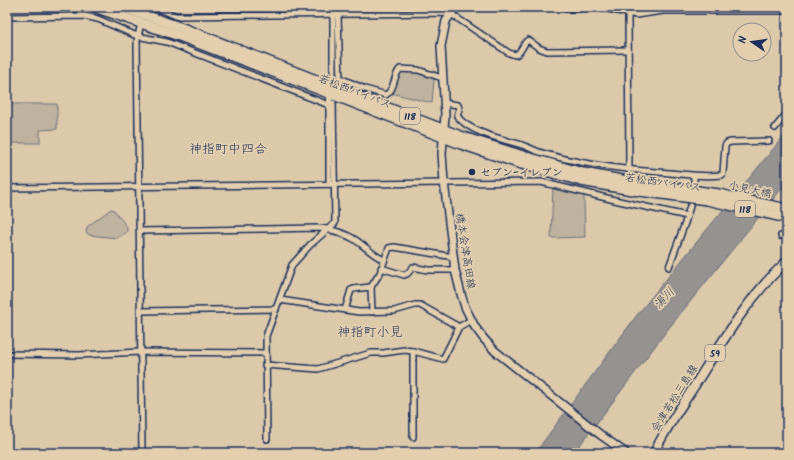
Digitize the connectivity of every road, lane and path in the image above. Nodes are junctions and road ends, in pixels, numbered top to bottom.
1 (94, 7) edge
2 (122, 7) edge
3 (155, 7) edge
4 (333, 7) edge
5 (456, 7) edge
6 (561, 7) edge
7 (599, 7) edge
8 (132, 9) edge
9 (663, 9) edge
10 (787, 11) edge
11 (335, 14) junction
12 (450, 14) junction
13 (628, 14) junction
14 (7, 18) edge
15 (141, 24) junction
16 (137, 36) junction
17 (628, 50) junction
18 (333, 78) dead end
19 (340, 78) junction
20 (442, 78) junction
21 (339, 89) junction
22 (330, 94) junction
23 (331, 104) junction
24 (444, 104) junction
25 (787, 113) edge
26 (775, 128) dead end
27 (444, 133) junction
28 (769, 141) dead end
29 (629, 170) junction
30 (694, 176) junction
31 (444, 182) junction
32 (332, 184) junction
33 (694, 184) dead end
34 (139, 187) junction
35 (7, 188) edge
36 (708, 196) joint
37 (690, 206) dead end
38 (785, 213) edge
39 (687, 216) junction
40 (329, 229) junction
41 (140, 231) junction
42 (787, 235) edge
43 (780, 236) dead end
44 (454, 257) junction
45 (384, 260) junction
46 (787, 261) edge
47 (669, 267) dead end
48 (381, 268) junction
49 (455, 270) junction
50 (371, 287) junction
51 (280, 300) junction
52 (276, 309) junction
53 (345, 310) junction
54 (140, 311) junction
55 (372, 312) junction
56 (471, 320) junction
57 (459, 327) junction
58 (413, 351) junction
59 (141, 352) junction
60 (265, 352) junction
61 (7, 354) edge
62 (265, 365) junction
63 (413, 436) dead end
64 (267, 439) dead end
65 (142, 453) edge
66 (626, 453) edge
67 (654, 453) edge

1 - 15 highway, 若松西バイパス / 118
2 - 8 highway, 若松西バイパス / 118
3 - 11 street
4 - 11 street
5 - 12 main road, 橋本会津高田線
6 - 7 street
7 - 13 street
8 - 21 highway, 若松西バイパス / 118
9 - 10 street
9 - 13 street
11 - 12 street
11 - 18 street
11 - 19 street
12 - 17 street
12 - 20 main road, 橋本会津高田線
13 - 17 street
14 - 16 street
15 - 16 street
15 - 22 highway, 若松西バイパス / 118
16 - 23 street
16 - 34 street
17 - 29 street
19 - 20 street
19 - 21 street
20 - 24 main road, 橋本会津高田線
21 - 27 highway, 若松西バイパス / 118
22 - 23 street
22 - 27 highway, 若松西バイパス / 118
23 - 32 street
24 - 27 main road, 橋本会津高田線
24 - 29 street
25 - 26 street
27 - 31 main road, 橋本会津高田線
27 - 36 highway, 若松西バイパス / 118
28 - 30 street
29 - 30 street
30 - 33 street
31 - 32 street
31 - 39 street
31 - 44 main road, 橋本会津高田線
32 - 34 street
32 - 40 street
34 - 35 street
34 - 41 street
36 - 38 highway, 小見大橋 / 118
37 - 39 street
39 - 47 street
40 - 41 street
40 - 45 street
40 - 51 street
41 - 54 street
42 - 43 street
44 - 45 street
44 - 49 main road, 橋本会津高田線
45 - 48 street
46 - 67 main road, 会津若松三島線 / 59
48 - 49 street
48 - 50 street
49 - 56 main road, 橋本会津高田線
50 - 53 street
50 - 55 street
51 - 52 street
51 - 53 street
52 - 54 street
52 - 60 street
53 - 55 street
54 - 59 street
55 - 57 street
56 - 57 street
56 - 66 main road, 橋本会津高田線
57 - 58 street
58 - 62 street
58 - 63 street
59 - 60 street
59 - 61 street
59 - 65 street
60 - 62 street
62 - 64 street

